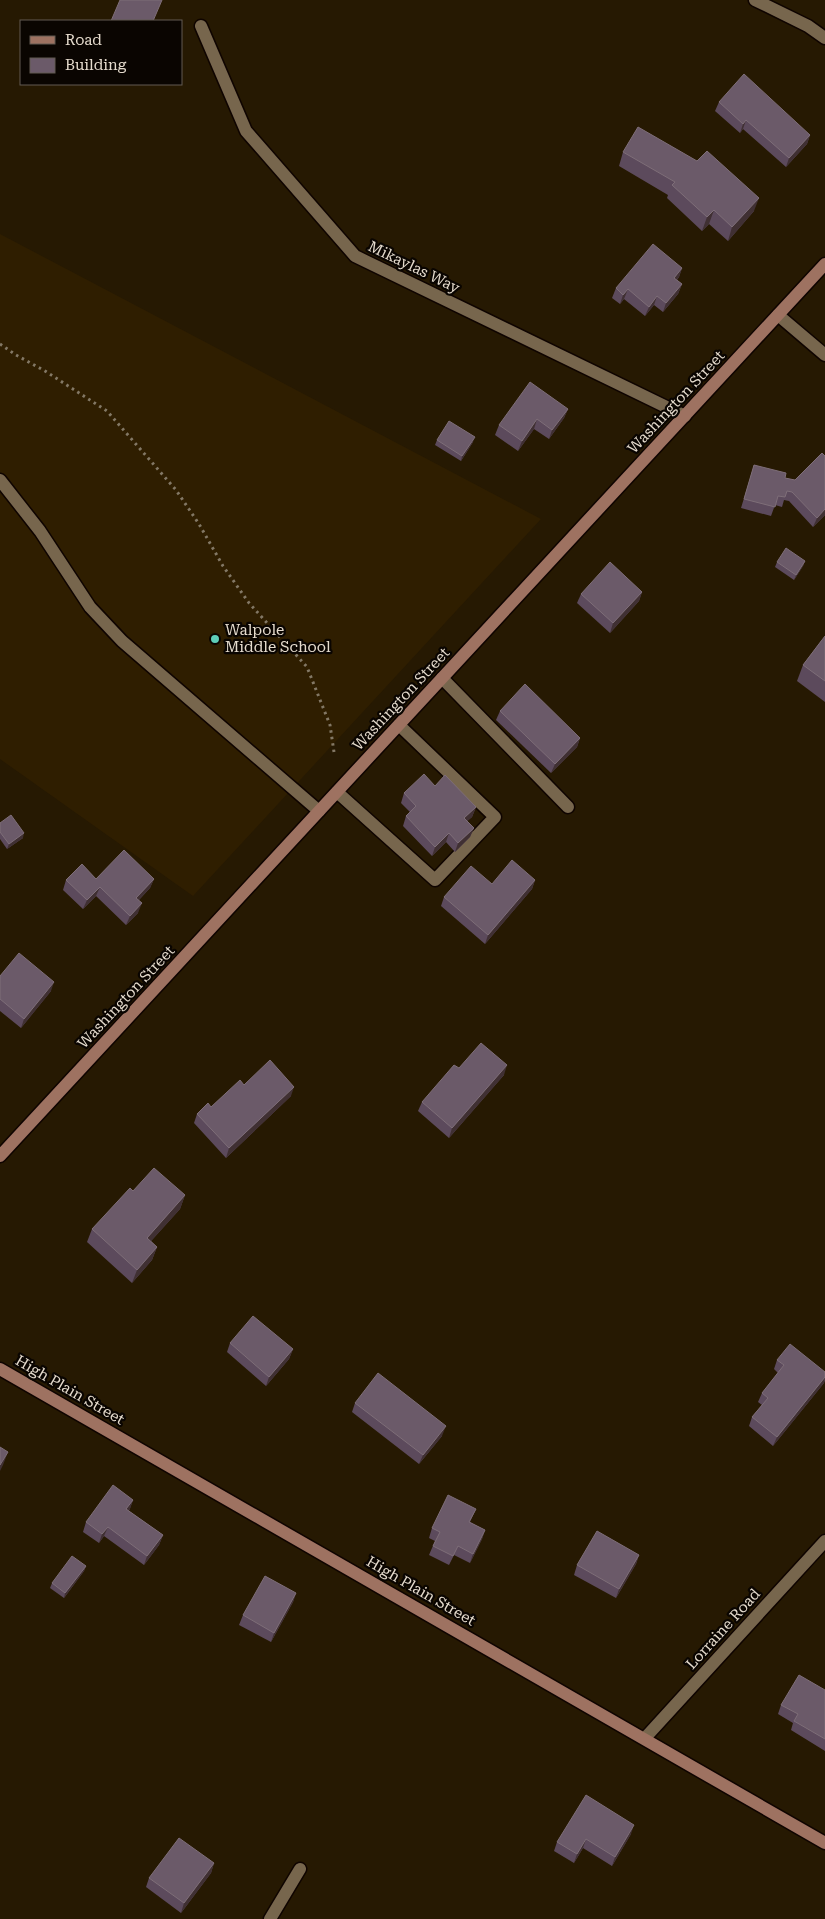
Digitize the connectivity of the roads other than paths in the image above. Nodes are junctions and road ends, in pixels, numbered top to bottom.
1 (755, 0) edge
2 (201, 26) dead end
3 (825, 38) edge
4 (825, 264) edge
5 (778, 315) junction
6 (825, 355) edge
7 (685, 416) junction
8 (0, 480) edge
9 (442, 678) junction
10 (399, 725) junction
11 (337, 792) junction
12 (568, 806) dead end
13 (319, 811) junction
14 (0, 1156) edge
15 (0, 1368) edge
16 (825, 1541) edge
17 (645, 1738) junction
18 (825, 1843) edge
19 (300, 1869) dead end
20 (270, 1919) edge

1 - 3 street
2 - 7 street, Mikaylas Way
4 - 5 main road, Washington Street
5 - 6 street
5 - 7 main road, Washington Street
7 - 9 main road, Washington Street
8 - 13 street
9 - 10 main road, Washington Street
9 - 12 street
10 - 11 main road, Washington Street
10 - 11 street
11 - 13 main road, Washington Street
13 - 14 main road, Washington Street
15 - 17 main road, High Plain Street
16 - 17 street, Lorraine Road
17 - 18 main road, High Plain Street
19 - 20 street

